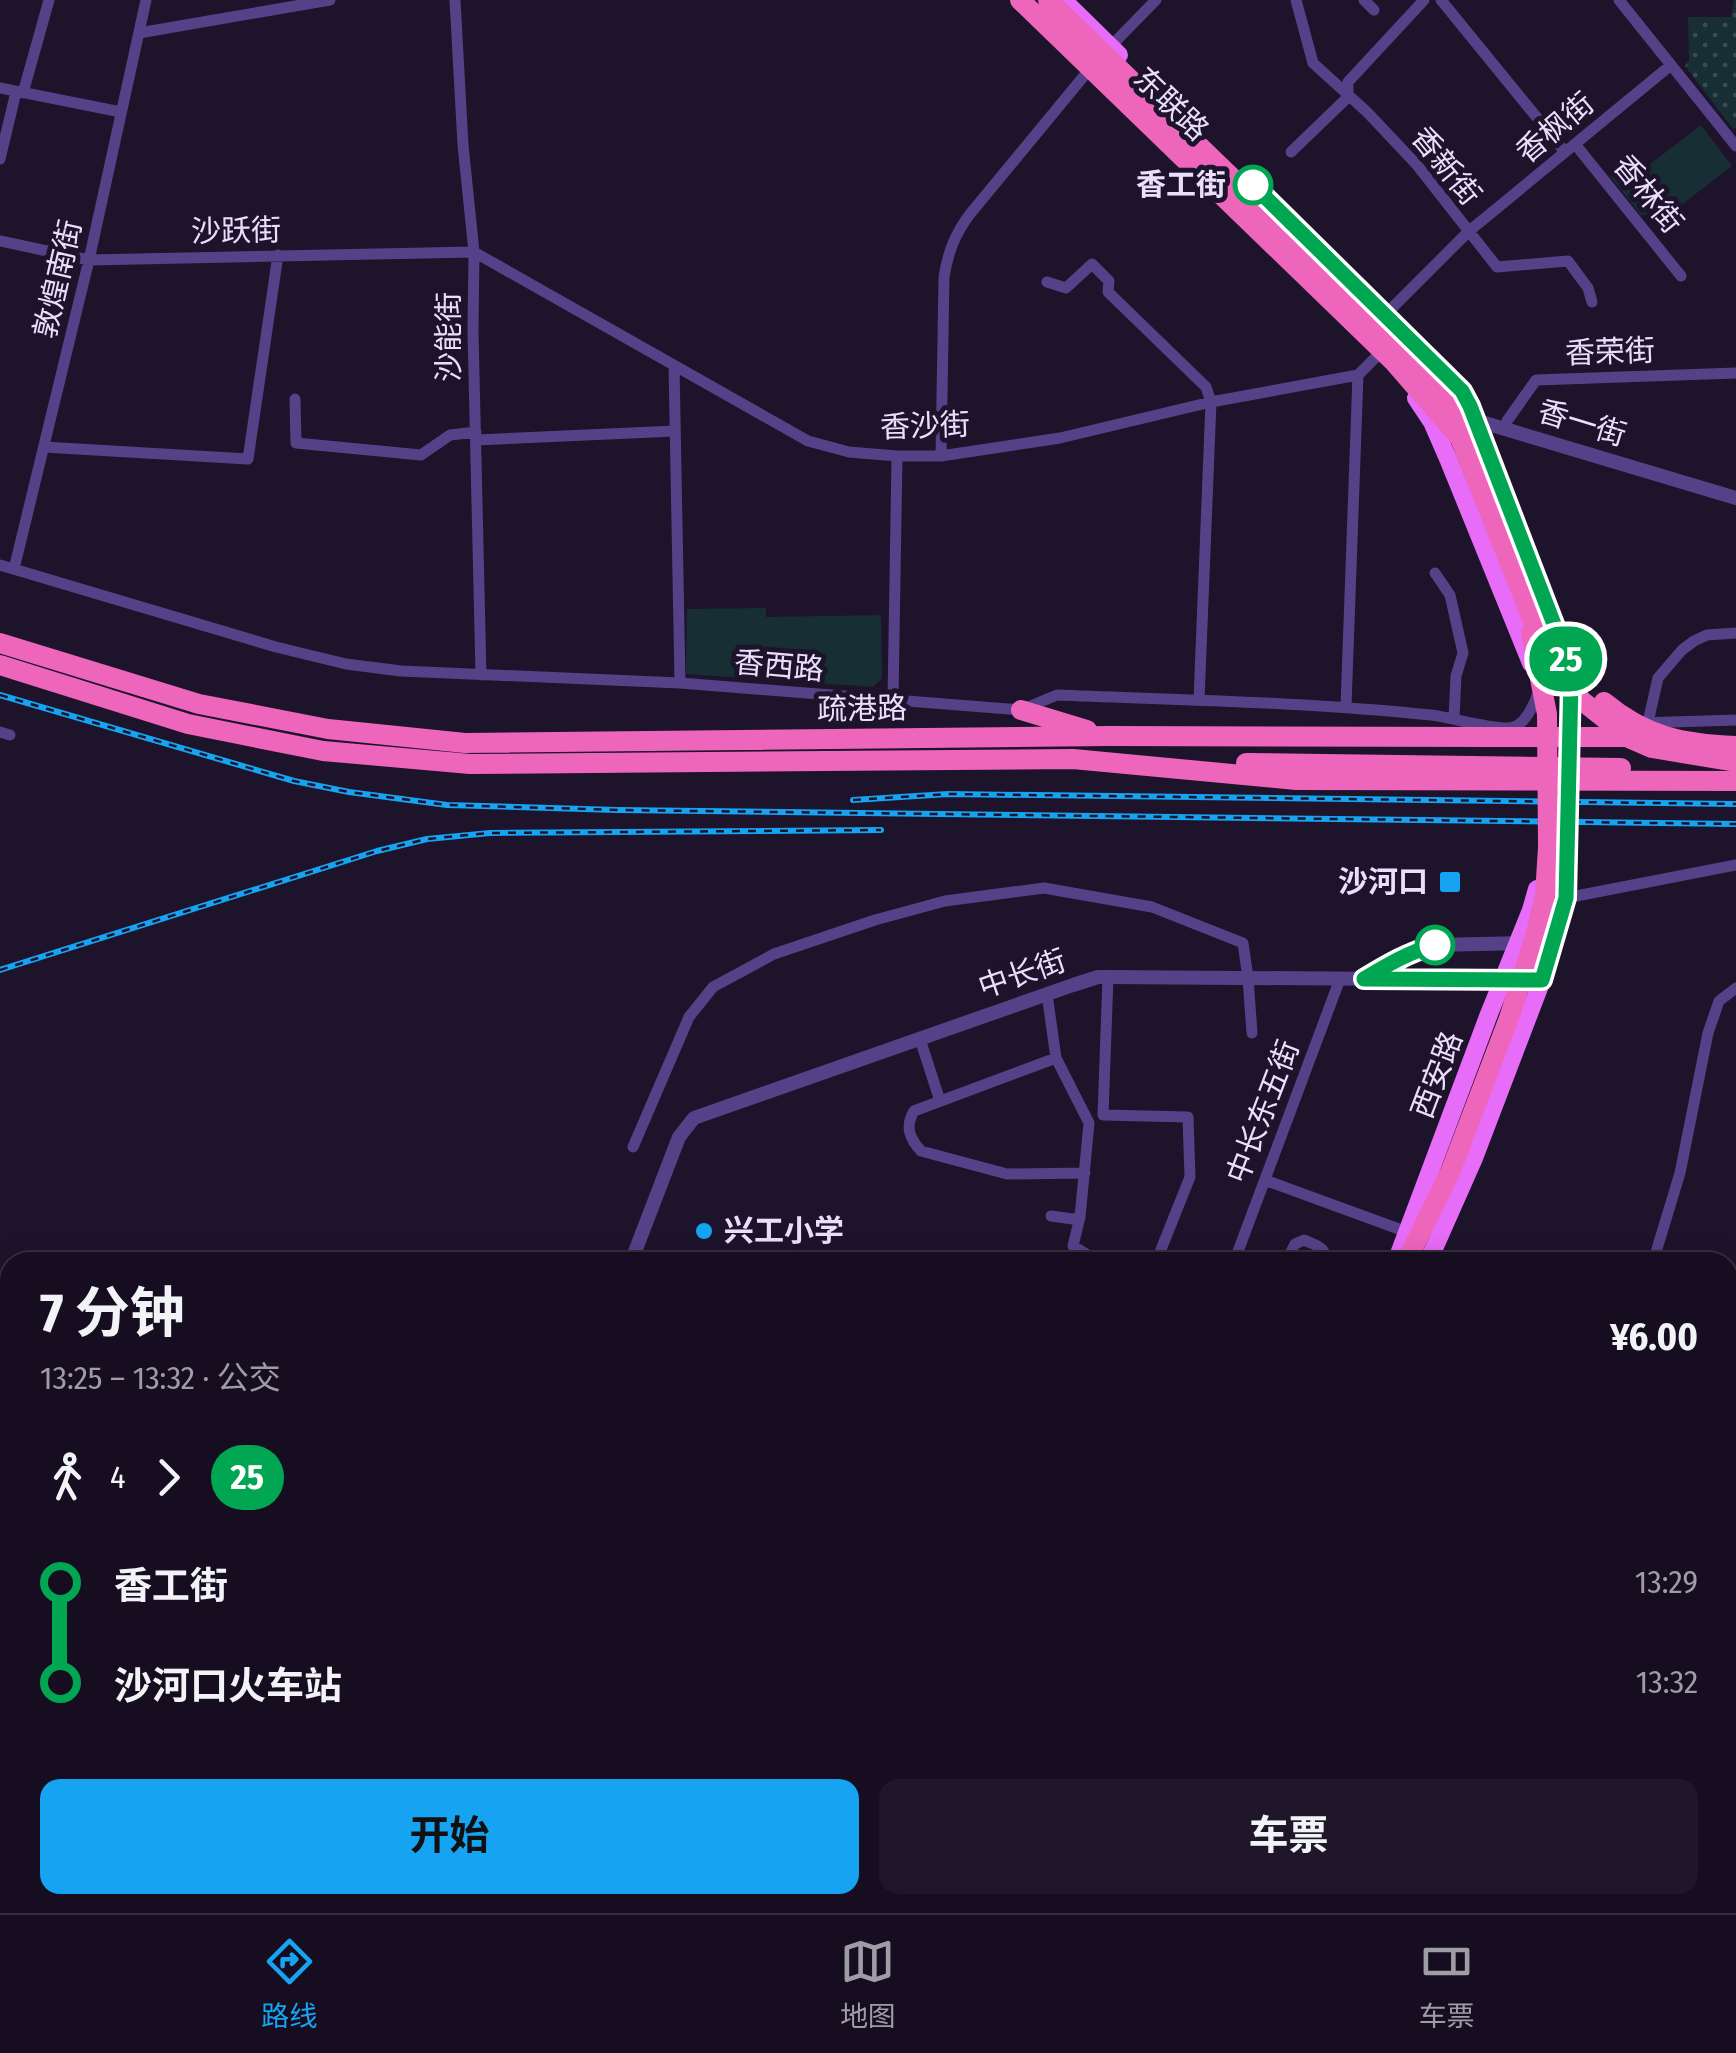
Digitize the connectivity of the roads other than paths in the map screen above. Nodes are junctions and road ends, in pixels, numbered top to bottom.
1 (50, 0) edge
2 (146, 0) edge
3 (330, 0) edge
4 (455, 0) edge
5 (1008, 0) edge
6 (1020, 0) edge
7 (1048, 0) edge
8 (1063, 0) edge
9 (1156, 0) edge
10 (1296, 0) edge
11 (1424, 0) edge
12 (1441, 0) edge
13 (1618, 0) edge
14 (283, 4) edge
15 (139, 32) junction
16 (1110, 46) junction
17 (1671, 65) junction
18 (1085, 74) junction
19 (0, 88) edge
20 (20, 92) junction
21 (1348, 97) junction
22 (121, 112) junction
23 (1734, 141) edge
24 (1570, 148) junction
25 (1291, 152) dead end
26 (0, 159) edge
27 (1468, 232) junction
28 (0, 241) edge
29 (474, 252) junction
30 (278, 255) junction
31 (89, 260) junction
32 (1681, 276) dead end
33 (1046, 282) dead end
34 (1592, 302) dead end
35 (1386, 314) junction
36 (1403, 331) junction
37 (1377, 356) junction
38 (674, 365) junction
39 (1736, 373) edge
40 (1358, 375) junction
41 (1462, 391) junction
42 (1415, 396) junction
43 (296, 398) dead end
44 (1211, 402) junction
45 (1475, 420) junction
46 (1508, 421) junction
47 (675, 432) junction
48 (476, 436) junction
49 (44, 447) junction
50 (897, 456) junction
51 (941, 456) junction
52 (1736, 489) edge
53 (1736, 498) edge
54 (0, 565) edge
55 (14, 569) junction
56 (1435, 573) dead end
57 (1522, 597) junction
58 (1736, 633) edge
59 (0, 643) edge
60 (0, 665) edge
61 (481, 674) junction
62 (680, 683) junction
63 (1539, 688) junction
64 (894, 700) junction
65 (1198, 700) junction
66 (1346, 706) junction
67 (1021, 710) junction
68 (1454, 718) junction
69 (1736, 720) edge
70 (1648, 722) junction
71 (1541, 728) dead end
72 (1571, 731) joint
73 (1108, 736) junction
74 (1736, 737) edge
75 (1736, 746) edge
76 (1073, 759) junction
77 (1736, 765) edge
78 (1736, 781) edge
79 (1541, 849) dead end
80 (1567, 852) tunnel mouth
81 (1736, 865) edge
82 (1566, 898) junction
83 (1521, 934) junction
84 (1554, 942) junction
85 (1108, 977) junction
86 (1248, 978) junction
87 (1364, 979) junction
88 (1340, 980) junction
89 (1503, 980) junction
90 (1542, 980) junction
91 (1736, 988) edge
92 (1047, 994) junction
93 (1252, 1033) dead end
94 (920, 1039) junction
95 (1056, 1058) junction
96 (940, 1101) junction
97 (633, 1147) dead end
98 (1085, 1173) junction
99 (1265, 1180) junction
100 (1051, 1216) dead end
101 (1080, 1217) junction
102 (1409, 1246) edge
103 (636, 1252) edge
104 (1083, 1252) edge
105 (1160, 1252) edge
106 (1238, 1252) edge
107 (1291, 1252) edge
108 (1325, 1252) edge
109 (1432, 1252) edge
110 (1656, 1252) edge

1 - 20 street
2 - 15 street, 敦煌南街
3 - 14 street
4 - 29 street, 沙能街
5 - 18 main road
6 - 57 highway, 东联路, bridge
7 - 75 highway, 东联路, bridge
8 - 16 main road
9 - 16 street
10 - 21 street, 香新街
11 - 21 street
12 - 24 street, 香林街
13 - 17 street
14 - 15 street
15 - 22 street, 敦煌南街
16 - 18 street
16 - 35 main road
17 - 23 street
17 - 24 street, 香枫街
18 - 37 main road
18 - 51 street
19 - 20 street
20 - 22 street
20 - 26 street
21 - 25 street
21 - 27 street, 香新街
22 - 31 street, 敦煌南街
24 - 27 street, 香枫街
24 - 32 street, 香林街
27 - 34 street, 香新街
27 - 35 street, 香枫街
28 - 31 street, 沙跃街
29 - 30 street, 沙跃街
29 - 38 street, 香沙街
29 - 48 street, 沙能街
30 - 31 street, 沙跃街
30 - 49 street
31 - 49 street, 敦煌南街
33 - 44 street
35 - 36 main road
36 - 37 street
36 - 41 main road
37 - 40 street
37 - 42 main road
38 - 47 street
38 - 50 street, 香沙街
39 - 46 street, 香荣街
40 - 44 street, 香沙街
40 - 66 street
41 - 45 main road
41 - 46 street, 香一街
42 - 45 street, 香一街
42 - 63 main road
43 - 48 street
44 - 51 street, 香沙街
44 - 65 street
45 - 53 street, 香一街
45 - 72 main road
46 - 52 street, 香一街
47 - 48 street
47 - 62 street
48 - 61 street, 沙能街
49 - 55 street, 敦煌南街
50 - 51 street, 香沙街
50 - 64 street
54 - 55 street, 香西路
55 - 61 street, 香西路
56 - 68 street
57 - 77 highway, 东联路, bridge
57 - 102 highway, bridge
58 - 70 street
59 - 73 highway, 疏港路
60 - 76 highway
61 - 62 street, 香西路
62 - 64 street, 香西路
63 - 68 street, 香西路
63 - 71 main road
64 - 67 street, 香西路
65 - 66 street, 香西路
65 - 67 street, 香西路
66 - 68 street, 香西路
67 - 73 highway
69 - 70 street
70 - 72 street
73 - 74 highway, 疏港路, bridge
76 - 77 highway, bridge
76 - 78 highway
79 - 83 main road, 西安路
80 - 82 main road
81 - 82 street
82 - 84 main road
83 - 84 street
83 - 87 street
83 - 89 main road, 西安路
84 - 90 main road
85 - 86 street, 中长街
85 - 92 street, 中长街
85 - 105 street
86 - 88 street, 中长街
86 - 93 street
86 - 97 street
87 - 88 street, 中长街
87 - 89 street, 中长街
88 - 99 street, 中长东五街
89 - 90 street, 中长街
89 - 102 main road, 西安路
90 - 109 main road
91 - 110 street
92 - 94 street, 中长街
92 - 95 street
94 - 96 street
94 - 103 street, 中长街
95 - 96 street
95 - 98 street
96 - 98 street
98 - 101 street
99 - 102 street
99 - 106 street, 中长东五街
100 - 101 street
101 - 104 street
107 - 108 street

